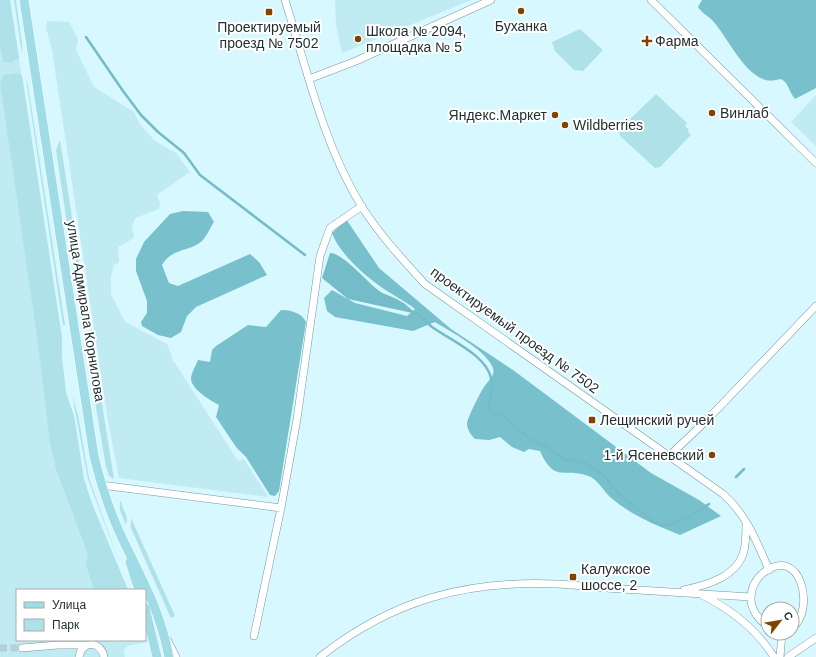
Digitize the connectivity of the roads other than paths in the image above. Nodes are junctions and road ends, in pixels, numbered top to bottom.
1 (24, 0) edge
2 (285, 0) edge
3 (491, 0) edge
4 (650, 0) edge
5 (309, 79) junction
6 (816, 163) edge
7 (362, 206) junction
8 (816, 306) edge
9 (669, 456) junction
10 (101, 485) junction
11 (281, 508) junction
12 (746, 522) junction
13 (123, 540) junction
14 (769, 570) junction
15 (808, 579) dead end
16 (139, 589) edge
17 (678, 592) junction
18 (700, 594) junction
19 (751, 597) junction
20 (146, 612) edge
21 (807, 618) dead end
22 (760, 619) edge
23 (800, 623) edge
24 (165, 636) junction
25 (254, 636) dead end
26 (816, 638) edge
27 (781, 641) edge
28 (85, 645) junction
29 (22, 648) tunnel mouth
30 (79, 657) edge
31 (104, 657) edge
32 (157, 657) edge
33 (169, 657) edge
34 (176, 657) edge
35 (320, 657) edge
36 (774, 657) edge
37 (780, 657) edge
38 (788, 657) edge

1 - 10 main road, улица Адмирала Корнилова
2 - 5 street, проектируемый проезд № 7502
3 - 5 street
4 - 6 street
5 - 7 street, проектируемый проезд № 7502
7 - 9 street, проектируемый проезд № 7502
7 - 11 street
8 - 9 street
9 - 12 street, проектируемый проезд № 7502
10 - 11 street
10 - 13 main road, улица Адмирала Корнилова
11 - 25 street
12 - 14 street, проектируемый проезд № 7502
12 - 17 street
13 - 16 main road
13 - 24 main road, улица Адмирала Корнилова
14 - 15 street
14 - 19 street
17 - 18 street
17 - 35 street
18 - 19 street
18 - 36 street
19 - 22 street
20 - 32 main road
21 - 23 street
24 - 33 main road, улица Адмирала Корнилова
24 - 34 street
26 - 38 street
27 - 37 street
28 - 29 street
28 - 30 street
28 - 31 street

